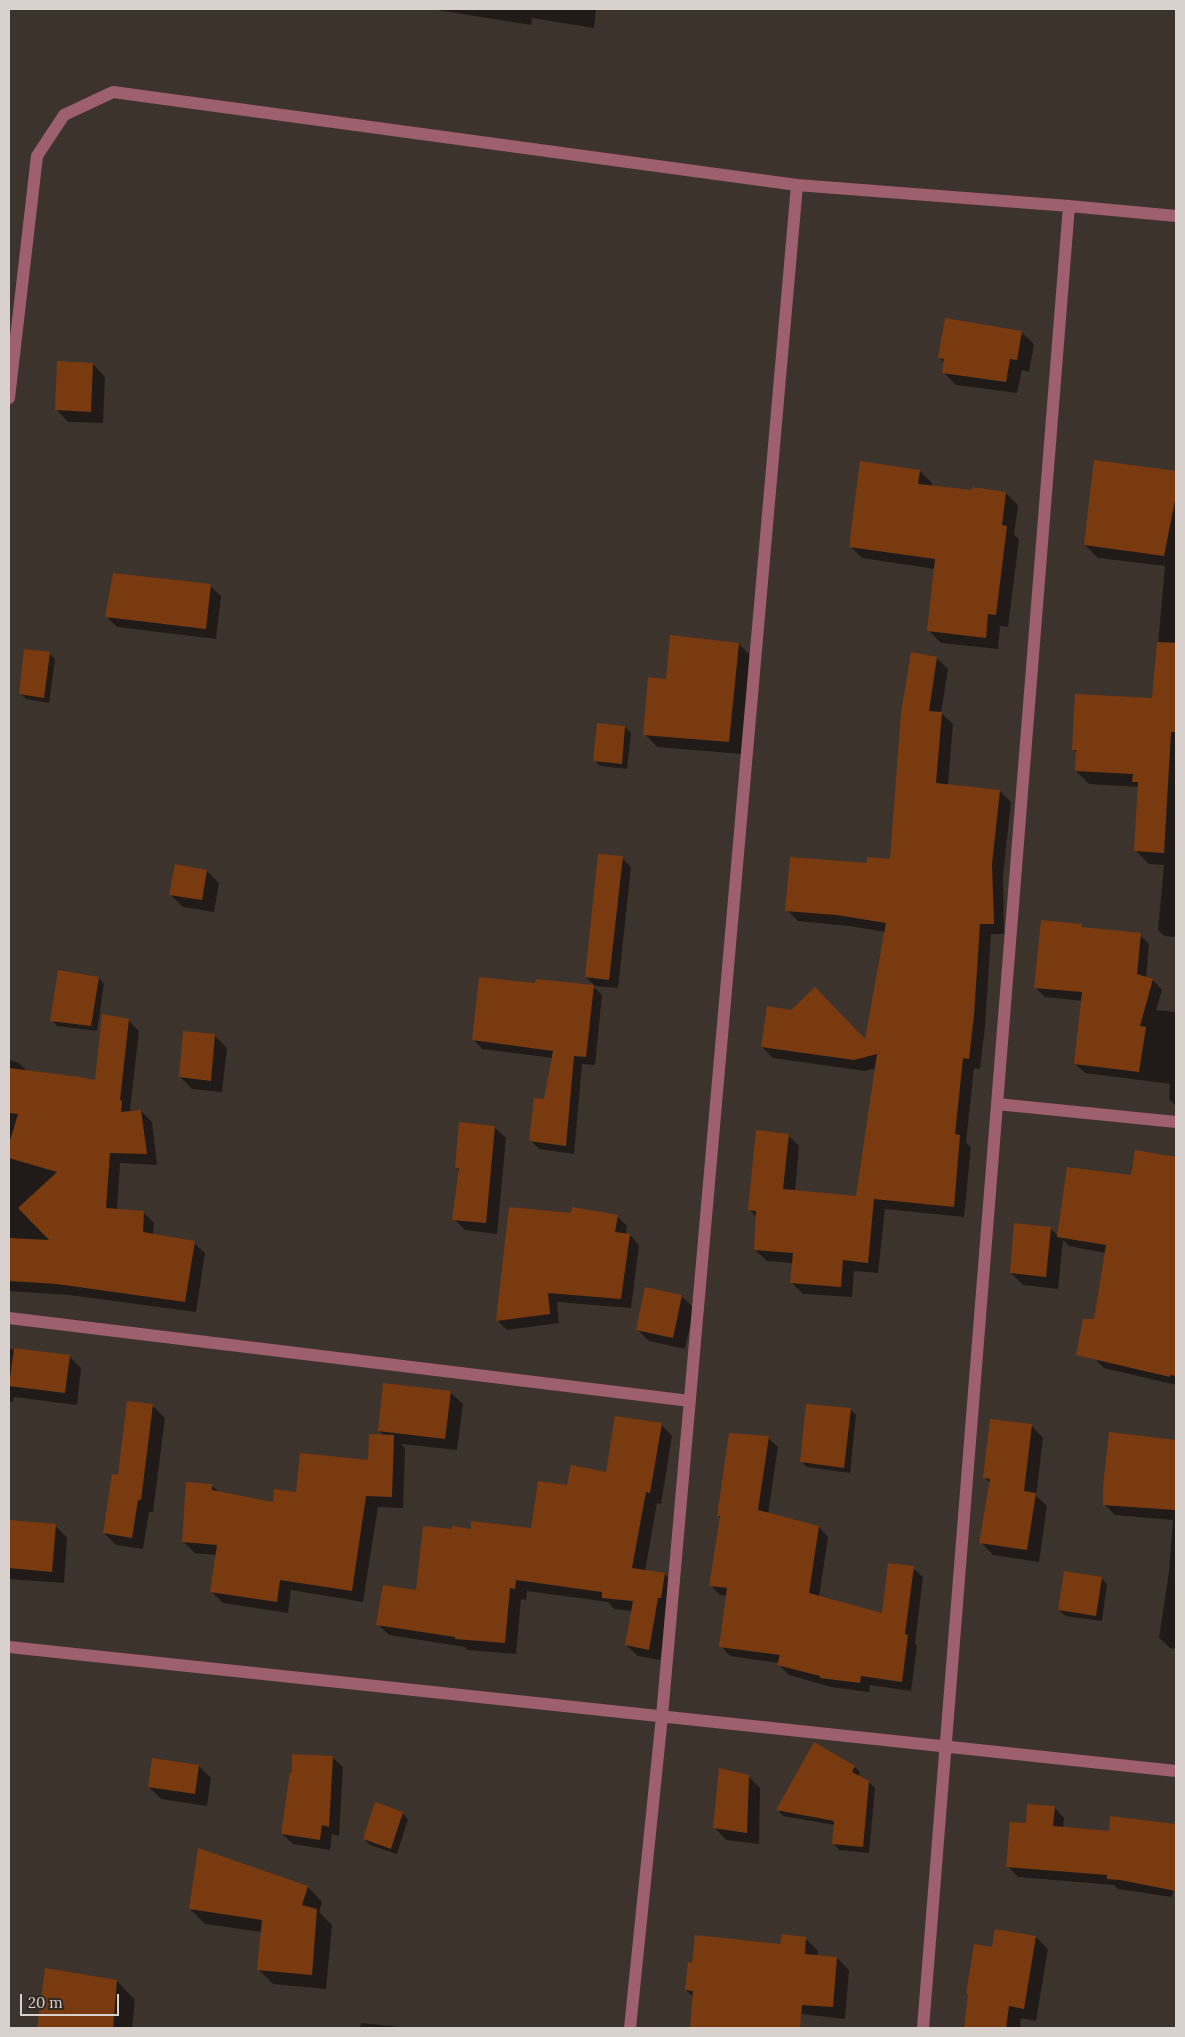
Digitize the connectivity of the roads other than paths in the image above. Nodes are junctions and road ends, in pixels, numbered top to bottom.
1 (797, 185) junction
2 (1069, 206) junction
3 (1176, 216) edge
4 (9, 392) edge
5 (9, 398) edge
6 (997, 1104) junction
7 (1176, 1122) edge
8 (9, 1318) edge
9 (690, 1401) junction
10 (9, 1647) edge
11 (662, 1716) junction
12 (946, 1746) junction
13 (1176, 1771) edge
14 (630, 2028) edge
15 (923, 2028) edge

1 - 2 street
1 - 4 street
1 - 9 street
2 - 3 street
2 - 6 street
4 - 5 street
6 - 7 street
6 - 12 street
8 - 9 street
9 - 11 street
10 - 11 street
11 - 12 street
11 - 14 street
12 - 13 street
12 - 15 street

